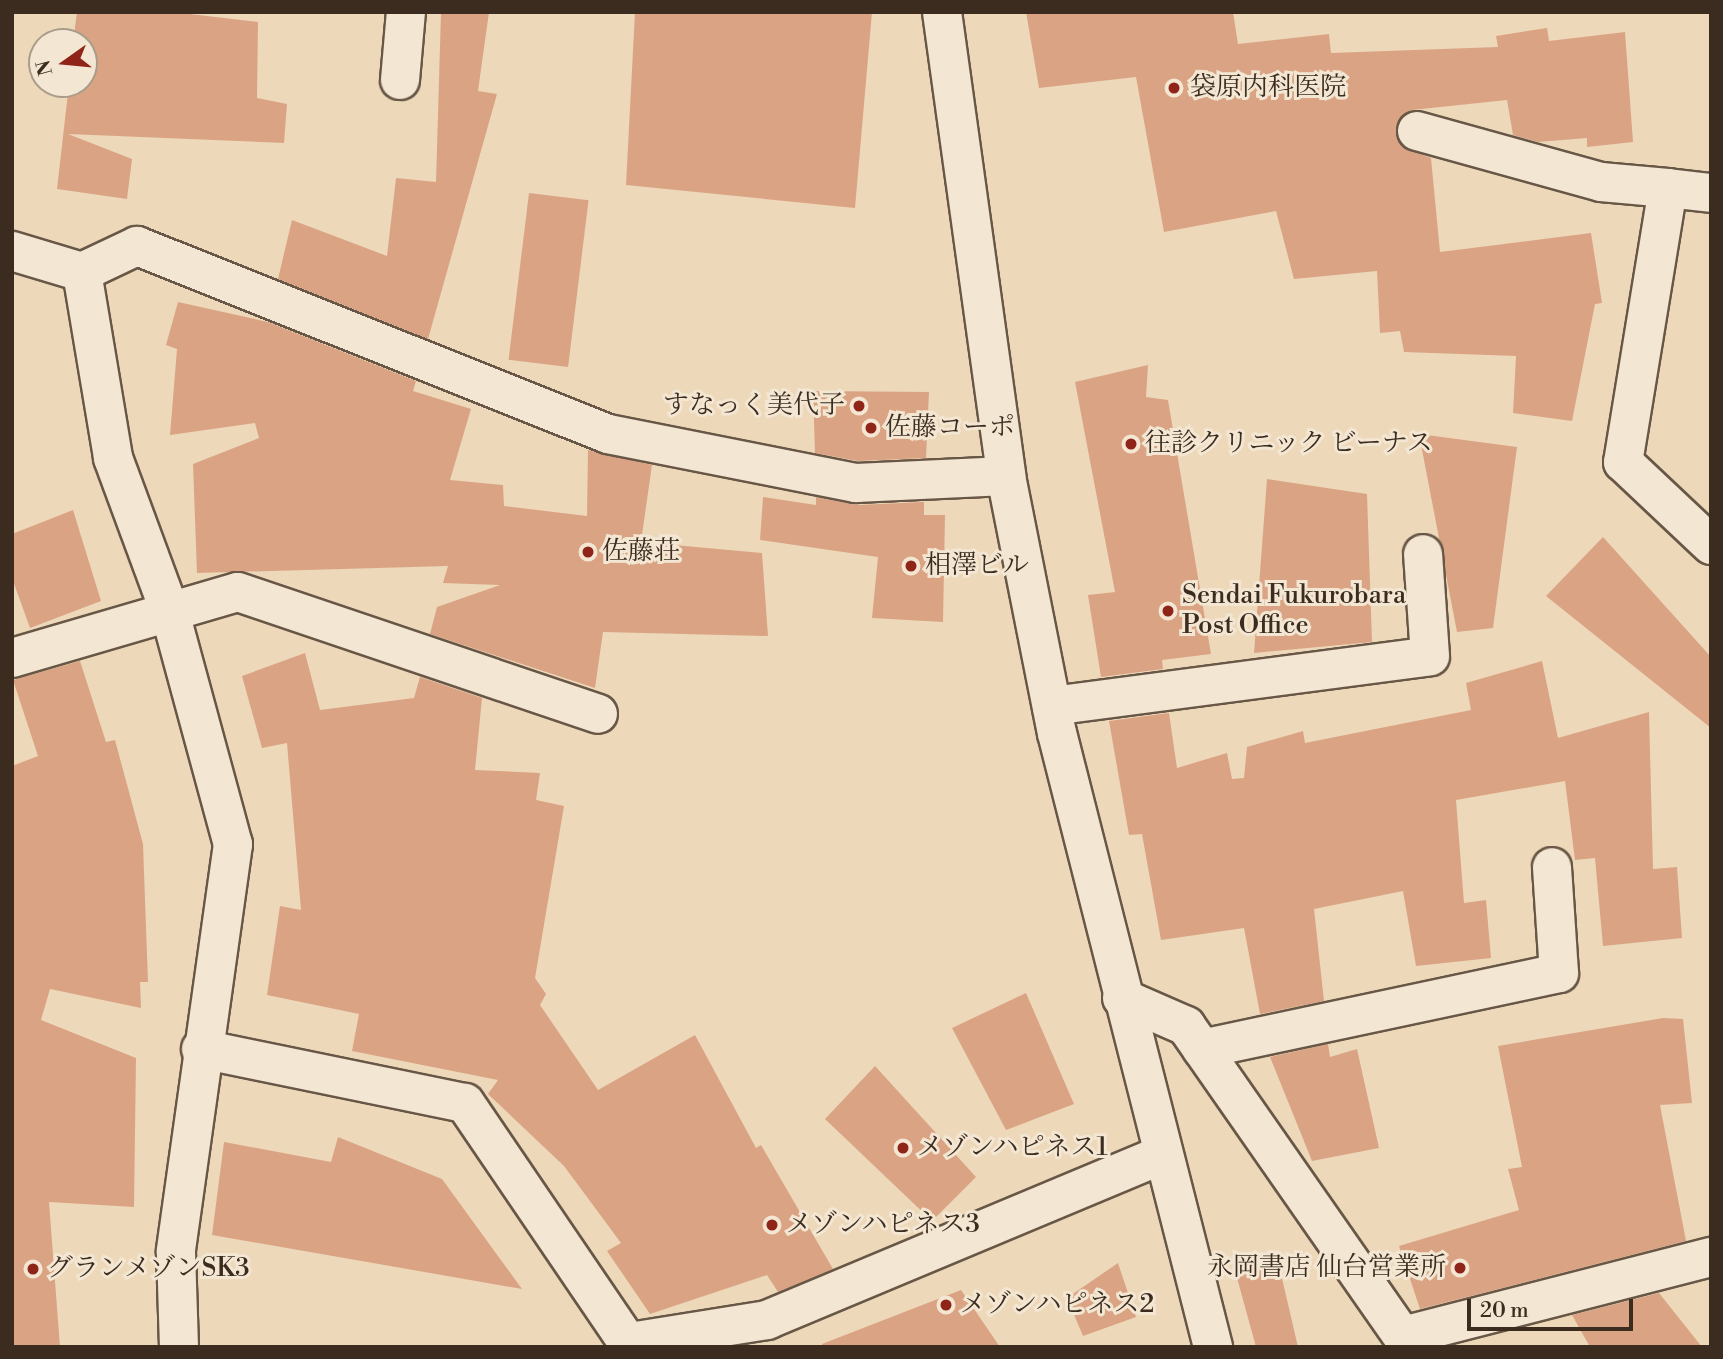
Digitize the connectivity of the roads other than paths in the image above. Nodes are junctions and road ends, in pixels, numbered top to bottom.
1 (407, 12) edge
2 (942, 12) edge
3 (400, 80) dead end
4 (1417, 131) dead end
5 (1668, 188) junction
6 (1711, 193) edge
7 (12, 251) edge
8 (82, 271) junction
9 (1006, 476) junction
10 (1711, 545) edge
11 (1423, 554) dead end
12 (169, 609) junction
13 (12, 658) edge
14 (1052, 706) junction
15 (598, 714) dead end
16 (1552, 867) dead end
17 (1122, 998) junction
18 (201, 1049) junction
19 (1202, 1049) junction
20 (1160, 1156) junction
21 (1710, 1257) edge
22 (1406, 1342) edge
23 (630, 1345) edge
24 (180, 1347) edge
25 (1213, 1347) edge

1 - 3 street
2 - 9 street
4 - 5 street
5 - 6 street
5 - 10 street
7 - 8 street
8 - 9 street
8 - 12 street
9 - 14 street
11 - 14 street
12 - 13 street
12 - 15 street
12 - 18 street
14 - 17 street
16 - 19 street
17 - 19 street
17 - 20 street
18 - 23 street
18 - 24 street
19 - 22 street
20 - 23 street
20 - 25 street
21 - 22 street

